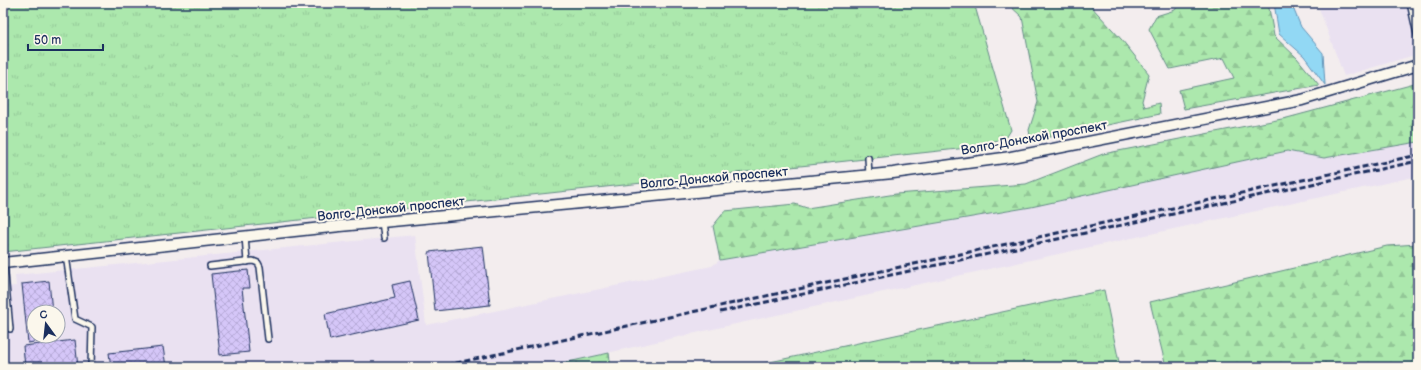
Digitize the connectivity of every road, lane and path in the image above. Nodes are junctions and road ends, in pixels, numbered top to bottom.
1 (1410, 3) edge
2 (1418, 39) edge
3 (1418, 65) edge
4 (868, 158) dead end
5 (869, 175) junction
6 (382, 222) junction
7 (244, 236) junction
8 (384, 238) dead end
9 (66, 255) junction
10 (247, 262) junction
11 (3, 263) edge
12 (210, 266) dead end
13 (4, 284) edge
14 (10, 329) dead end
15 (268, 339) dead end
16 (91, 367) edge

1 - 2 lane
3 - 5 street, Волго-Донской проспект
4 - 5 lane
5 - 6 street, Волго-Донской проспект
6 - 7 street, Волго-Донской проспект
6 - 8 lane
7 - 9 street, Волго-Донской проспект
7 - 10 lane
9 - 11 street, Волго-Донской проспект
9 - 16 lane
10 - 12 lane
10 - 15 lane
11 - 13 lane
13 - 14 lane

